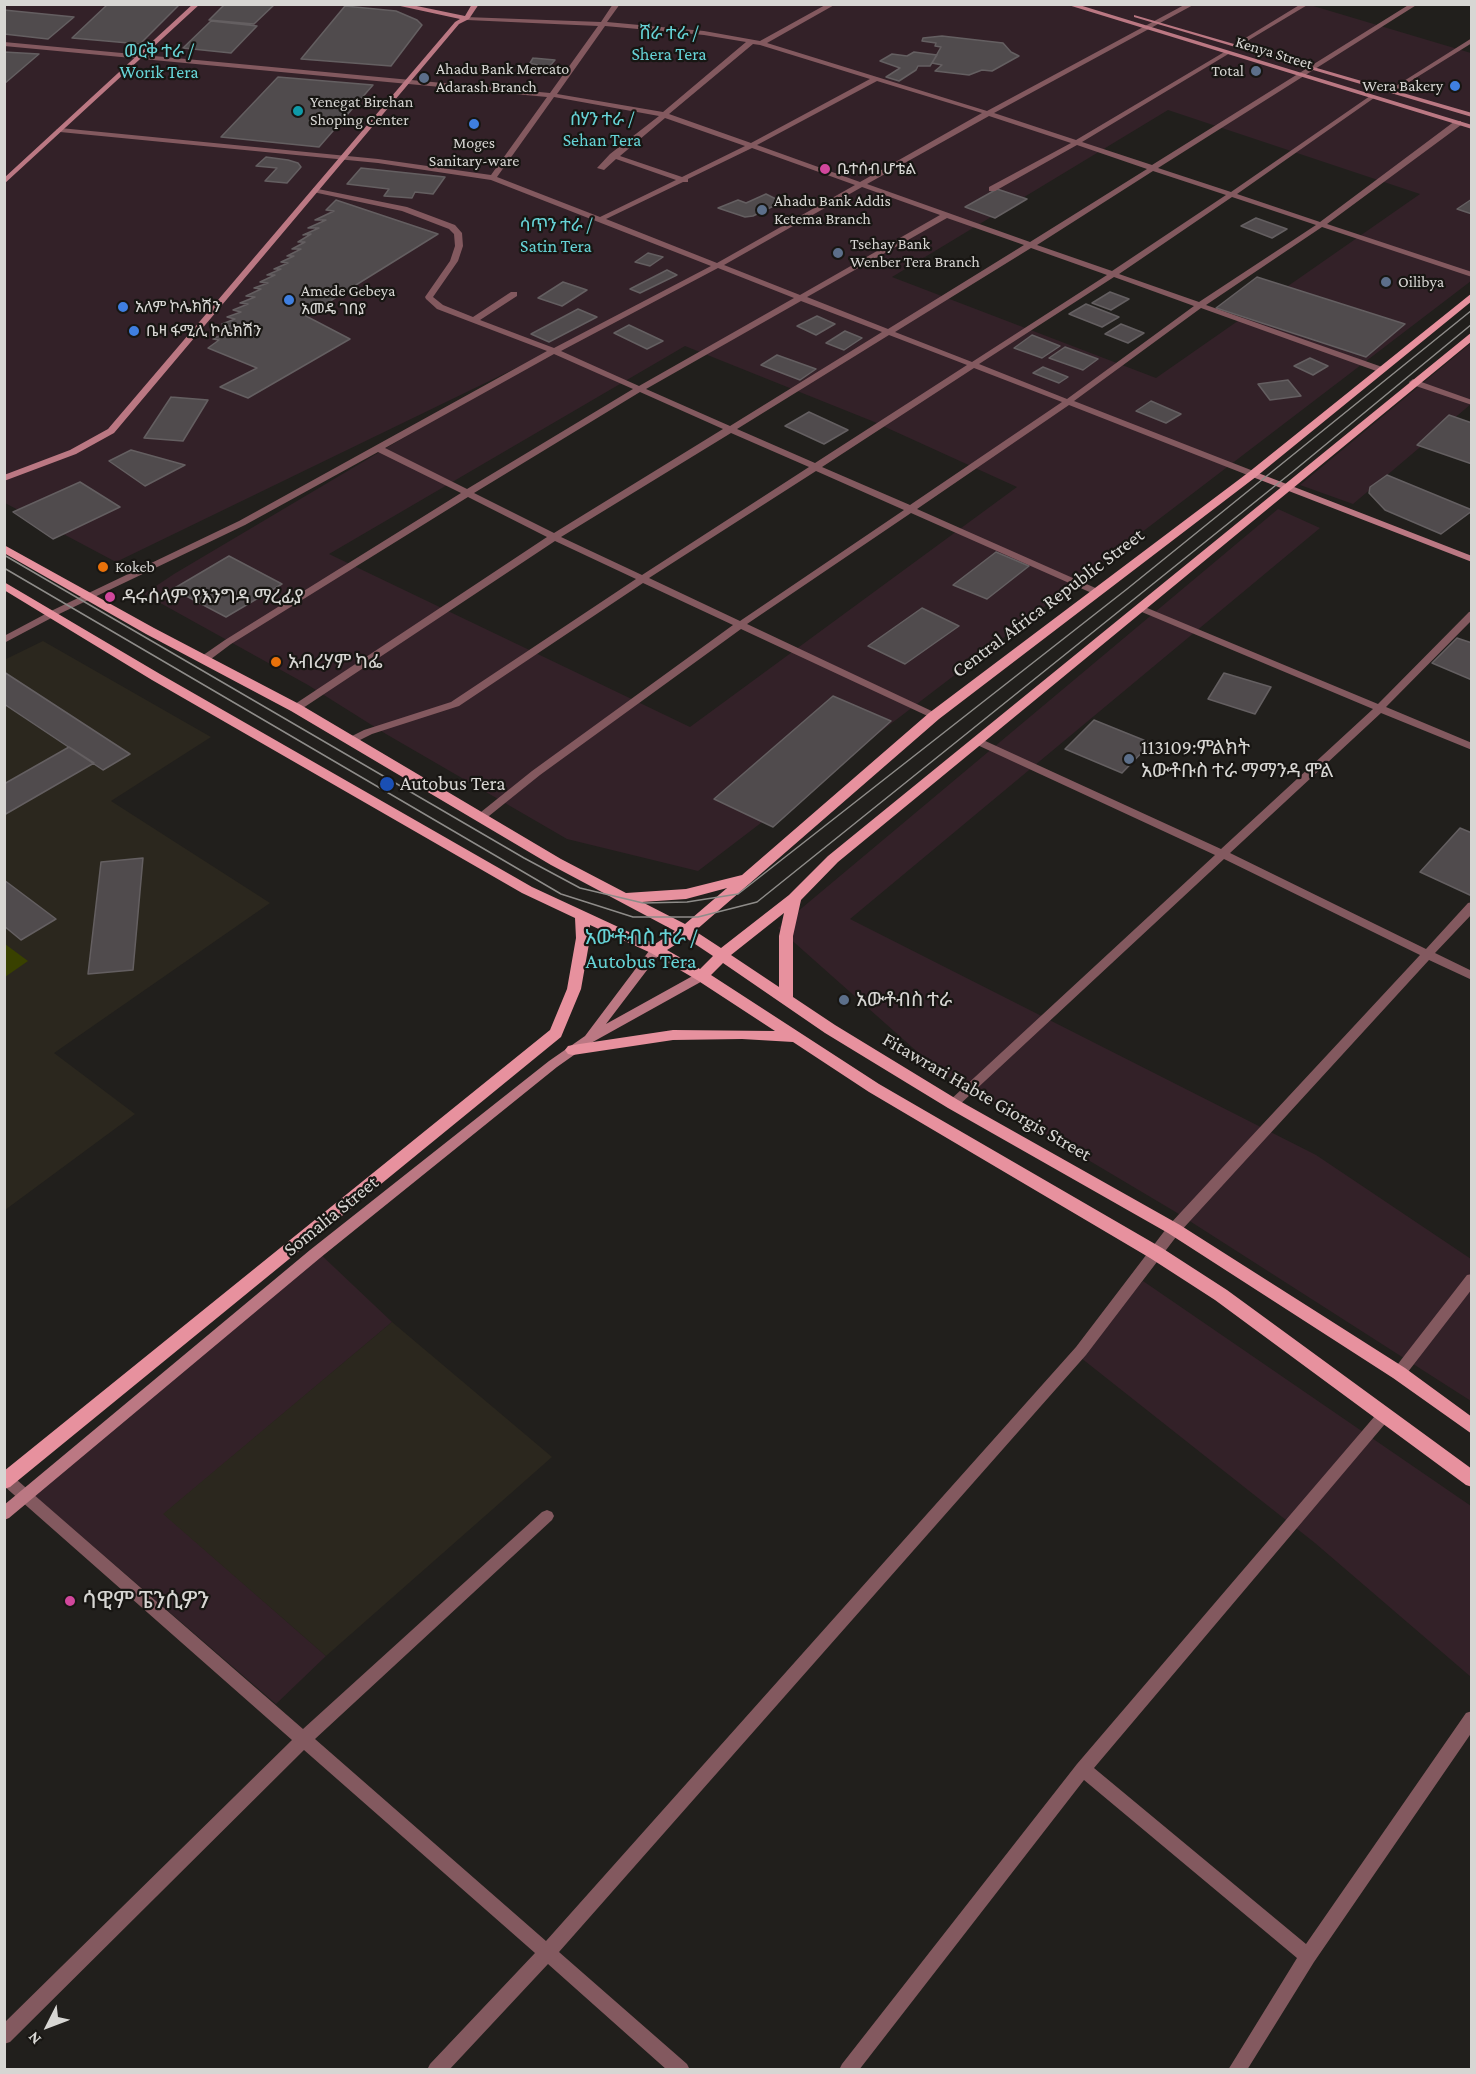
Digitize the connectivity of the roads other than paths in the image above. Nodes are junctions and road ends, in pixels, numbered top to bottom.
1 (197, 4) edge
2 (394, 4) edge
3 (476, 4) edge
4 (618, 4) edge
5 (833, 4) edge
6 (1068, 4) edge
7 (1097, 4) edge
8 (1192, 4) edge
9 (1306, 4) edge
10 (1416, 4) edge
11 (467, 18) junction
12 (1158, 22) junction
13 (602, 24) junction
14 (1148, 28) junction
15 (1472, 40) edge
16 (752, 41) junction
17 (761, 43) junction
18 (4, 44) edge
19 (1237, 45) junction
20 (1228, 52) junction
21 (144, 56) junction
22 (1311, 68) junction
23 (1300, 75) junction
24 (875, 80) junction
25 (406, 83) junction
26 (1391, 91) junction
27 (553, 95) junction
28 (1372, 97) junction
29 (988, 113) junction
30 (662, 114) junction
31 (1472, 115) edge
32 (1458, 123) junction
33 (1472, 127) edge
34 (60, 130) junction
35 (1076, 143) junction
36 (753, 145) junction
37 (613, 156) junction
38 (344, 158) junction
39 (601, 168) dead end
40 (1153, 169) junction
41 (492, 178) junction
42 (685, 180) junction
43 (4, 182) edge
44 (864, 186) junction
45 (992, 189) dead end
46 (316, 190) junction
47 (1231, 196) junction
48 (946, 215) junction
49 (599, 220) junction
50 (1321, 225) junction
51 (1029, 246) junction
52 (717, 266) junction
53 (1110, 275) junction
54 (1472, 275) edge
55 (514, 294) dead end
56 (1472, 296) edge
57 (798, 298) junction
58 (1199, 306) junction
59 (474, 320) junction
60 (887, 333) junction
61 (1472, 335) edge
62 (554, 351) junction
63 (970, 366) junction
64 (1382, 370) junction
65 (1413, 382) junction
66 (640, 389) junction
67 (1068, 402) junction
68 (1472, 403) edge
69 (727, 430) junction
70 (380, 449) junction
71 (816, 468) junction
72 (1253, 474) junction
73 (4, 477) edge
74 (1287, 489) junction
75 (466, 494) junction
76 (910, 510) junction
77 (554, 537) junction
78 (4, 548) edge
79 (1472, 559) edge
80 (642, 579) junction
81 (4, 585) edge
82 (1097, 592) junction
83 (91, 597) junction
84 (1140, 608) junction
85 (54, 613) junction
86 (1472, 614) edge
87 (740, 626) junction
88 (4, 640) edge
89 (203, 660) junction
90 (1381, 707) junction
91 (296, 708) junction
92 (934, 716) junction
93 (350, 741) junction
94 (977, 741) junction
95 (1472, 747) edge
96 (480, 818) junction
97 (1223, 854) junction
98 (746, 878) junction
99 (626, 898) junction
100 (794, 898) junction
101 (1472, 906) edge
102 (582, 915) junction
103 (686, 931) junction
104 (656, 950) junction
105 (723, 954) junction
106 (1426, 955) junction
107 (702, 976) junction
108 (1472, 976) edge
109 (786, 997) junction
110 (797, 1037) junction
111 (587, 1040) junction
112 (573, 1050) junction
113 (952, 1104) junction
114 (1174, 1229) junction
115 (1156, 1253) junction
116 (1472, 1279) edge
117 (1399, 1373) junction
118 (1385, 1414) junction
119 (1472, 1427) edge
120 (5, 1479) edge
121 (1472, 1480) edge
122 (26, 1495) junction
123 (4, 1514) edge
124 (547, 1516) dead end
125 (1472, 1718) edge
126 (305, 1738) junction
127 (1083, 1769) junction
128 (548, 1952) junction
129 (1308, 1956) junction
130 (4, 2036) edge
131 (436, 2070) edge
132 (681, 2070) edge
133 (848, 2070) edge
134 (1237, 2070) edge

1 - 21 street
2 - 11 street
3 - 11 street
4 - 13 street
5 - 17 street
6 - 14 street, Kenya Street
7 - 12 street
8 - 12 street
9 - 19 street
10 - 22 street
11 - 13 street
11 - 25 street
12 - 14 street
12 - 19 street
13 - 16 street
13 - 27 street
14 - 20 street, Kenya Street
14 - 29 street
15 - 26 street
16 - 17 street
16 - 30 street
17 - 24 street
18 - 21 street
19 - 22 street
20 - 23 street, Kenya Street
20 - 35 street
21 - 25 street
21 - 34 street
22 - 23 street
22 - 26 street
23 - 28 street, Kenya Street
23 - 40 street
24 - 29 street
24 - 36 street
25 - 27 street
25 - 38 street
26 - 31 street
27 - 30 street
27 - 41 street
28 - 32 street, Kenya Street
28 - 47 street
29 - 35 street
29 - 44 street
30 - 36 street
30 - 37 street
32 - 33 street, Kenya Street
32 - 50 street
34 - 38 street
34 - 43 street
35 - 40 street
35 - 45 street
36 - 42 street
36 - 44 street
37 - 39 street
37 - 42 street
38 - 41 street
38 - 46 street
40 - 47 street
40 - 51 street
41 - 49 street
42 - 49 street
44 - 48 street
44 - 52 street
46 - 59 street
46 - 73 street
47 - 50 street
47 - 53 street
48 - 51 street
48 - 57 street
49 - 52 street
50 - 54 street
50 - 58 street
51 - 53 street
51 - 60 street
52 - 57 street
52 - 62 street
53 - 58 street
53 - 63 street
55 - 59 street
56 - 64 main road, Central Africa Republic Street
57 - 60 street
57 - 66 street
58 - 64 street
58 - 67 street
59 - 62 street
60 - 63 street
60 - 69 street
61 - 65 main road
62 - 66 street
62 - 70 street
63 - 67 street
63 - 71 street
64 - 72 main road, Central Africa Republic Street
65 - 68 street
65 - 74 main road
66 - 69 street
66 - 75 street
67 - 72 street
67 - 76 street
69 - 71 street
69 - 77 street
70 - 75 street
70 - 83 street
71 - 76 street
71 - 80 street
72 - 74 street
72 - 82 main road, Central Africa Republic Street
74 - 79 street
74 - 84 main road
75 - 77 street
75 - 89 street
76 - 82 street
76 - 87 street
77 - 80 street
77 - 91 street
78 - 83 main road, Fitawrari Habte Giorgis Street
80 - 87 street
80 - 93 street
81 - 85 main road
82 - 92 main road, Central Africa Republic Street
83 - 85 street
83 - 89 main road, Fitawrari Habte Giorgis Street
84 - 90 street
84 - 94 main road
85 - 88 street
85 - 102 main road
86 - 90 street
87 - 92 street
87 - 96 street
89 - 91 main road, Fitawrari Habte Giorgis Street
90 - 95 street
90 - 97 street
91 - 93 main road, Fitawrari Habte Giorgis Street
92 - 98 main road, Central Africa Republic Street
93 - 96 main road, Fitawrari Habte Giorgis Street
94 - 97 street
94 - 100 main road
96 - 99 main road, Fitawrari Habte Giorgis Street
97 - 106 street
97 - 113 street
98 - 99 main road
98 - 103 main road, Central Africa Republic Street
99 - 103 main road, Fitawrari Habte Giorgis Street
100 - 105 main road
100 - 109 main road
101 - 106 street
102 - 104 main road
102 - 120 main road
103 - 104 main road, Central Africa Republic Street
103 - 105 main road, Fitawrari Habte Giorgis Street
104 - 107 main road
104 - 111 street
105 - 107 main road
105 - 109 main road, Fitawrari Habte Giorgis Street
106 - 108 street
106 - 114 street
107 - 110 main road
107 - 111 street, Somalia Street
109 - 113 main road, Fitawrari Habte Giorgis Street
110 - 112 main road
110 - 115 main road
111 - 112 street, Somalia Street
112 - 122 street, Somalia Street
113 - 114 main road, Fitawrari Habte Giorgis Street
114 - 115 street
114 - 117 main road, Fitawrari Habte Giorgis Street
115 - 118 main road
115 - 128 street
116 - 117 street
117 - 119 main road, Fitawrari Habte Giorgis Street
118 - 121 main road
118 - 127 street
120 - 122 street
122 - 123 street, Somalia Street
122 - 126 street
124 - 126 street
125 - 129 street
126 - 128 street
126 - 130 street
127 - 129 street
127 - 133 street
128 - 131 street
128 - 132 street
129 - 134 street

